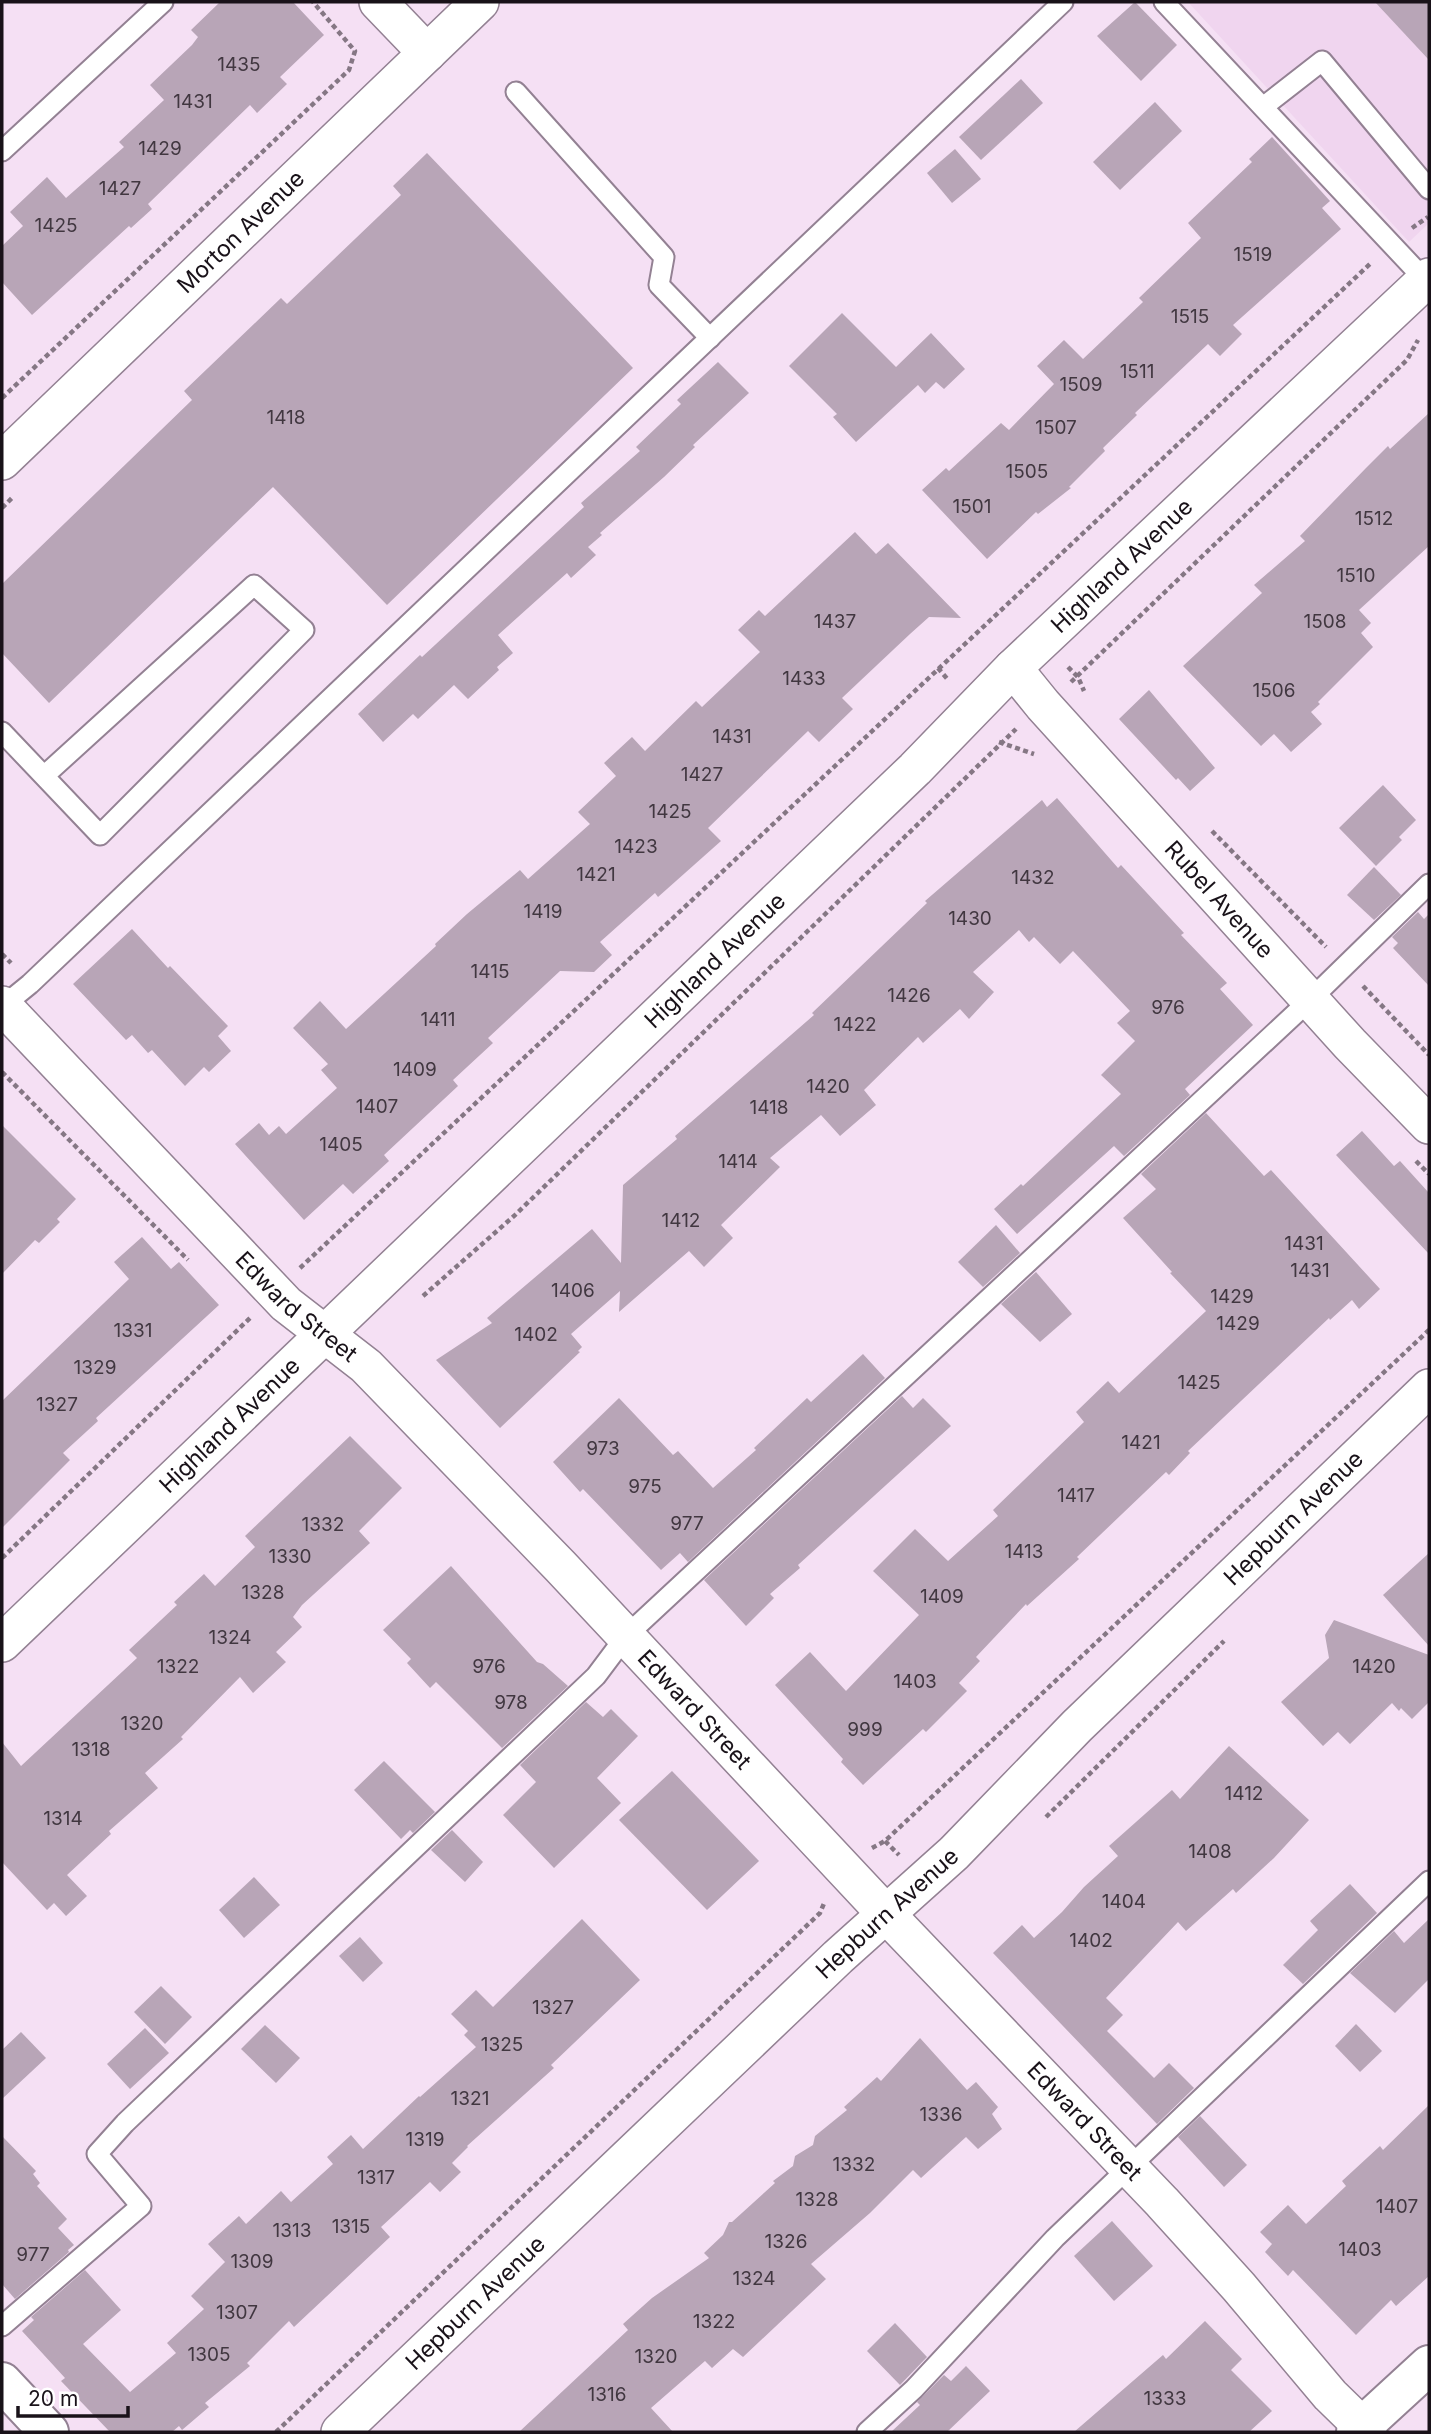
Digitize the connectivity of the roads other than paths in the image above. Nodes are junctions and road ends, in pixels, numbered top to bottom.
1 (163, 2) edge
2 (378, 2) edge
3 (480, 2) edge
4 (1063, 2) edge
5 (1164, 2) edge
6 (427, 53) junction
7 (516, 92) dead end
8 (1263, 107) junction
9 (2, 151) edge
10 (1429, 189) edge
11 (1427, 279) edge
12 (710, 338) junction
13 (2, 461) edge
14 (1013, 668) junction
15 (2, 733) edge
16 (44, 776) junction
17 (1429, 884) edge
18 (1310, 1000) junction
19 (5, 1014) edge
20 (1429, 1125) edge
21 (325, 1334) junction
22 (1429, 1388) edge
23 (626, 1636) junction
24 (2, 1643) edge
25 (1429, 1881) edge
26 (887, 1914) junction
27 (1129, 2167) junction
28 (2, 2326) edge
29 (1429, 2365) edge
30 (2, 2382) edge
31 (1362, 2430) edge
32 (49, 2432) edge
33 (340, 2432) edge
34 (867, 2432) edge

1 - 9 lane
2 - 6 street
3 - 6 street, Morton Avenue
4 - 12 lane
5 - 8 lane
6 - 13 street, Morton Avenue
7 - 12 lane
8 - 10 lane
8 - 11 lane
11 - 14 street, Highland Avenue
12 - 19 lane
14 - 18 street, Rubel Avenue
14 - 21 street, Highland Avenue
15 - 16 lane
16 - 16 lane
17 - 18 lane
18 - 20 street, Rubel Avenue
18 - 23 lane
19 - 21 street, Edward Street
21 - 23 street, Edward Street
21 - 24 street, Highland Avenue
22 - 26 street, Hepburn Avenue
23 - 26 street, Edward Street
23 - 28 lane
25 - 27 lane
26 - 27 street, Edward Street
26 - 33 street, Hepburn Avenue
27 - 31 street, Edward Street
27 - 34 lane
29 - 31 main road
30 - 32 main road

